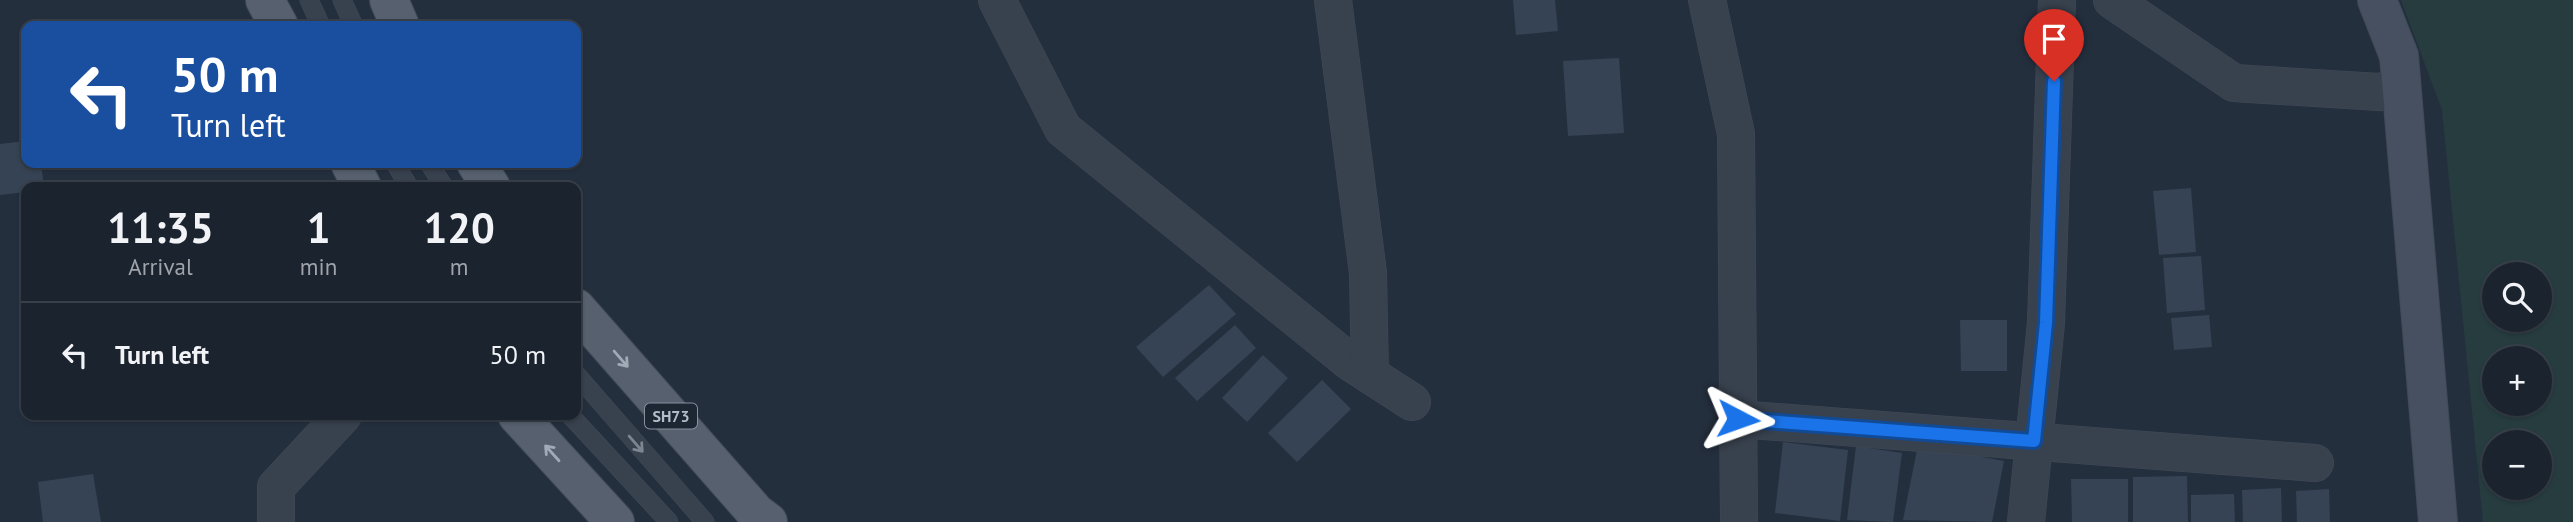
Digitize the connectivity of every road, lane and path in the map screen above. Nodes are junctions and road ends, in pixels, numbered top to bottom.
1 (265, 0) edge
2 (309, 0) edge
3 (342, 0) edge
4 (388, 0) edge
5 (997, 0) edge
6 (1333, 0) edge
7 (1707, 0) edge
8 (2057, 0) edge
9 (2112, 0) edge
10 (2378, 0) edge
11 (276, 21) edge
12 (319, 21) edge
13 (352, 21) edge
14 (398, 21) edge
15 (2402, 88) junction
16 (581, 314) edge
17 (1370, 375) junction
18 (581, 380) edge
19 (1412, 402) dead end
20 (1738, 419) junction
21 (339, 420) edge
22 (522, 420) edge
23 (575, 420) edge
24 (2034, 441) junction
25 (2315, 463) dead end
26 (276, 522) edge
27 (615, 522) edge
28 (668, 522) edge
29 (705, 522) edge
30 (768, 522) edge
31 (1739, 522) edge
32 (2026, 522) edge
33 (2438, 522) edge

1 - 11 main road
2 - 12 lane
3 - 13 lane
4 - 14 main road
5 - 17 street
6 - 17 street
7 - 20 street
8 - 24 street
9 - 15 street
10 - 15 street
15 - 33 street
16 -> 30 main road, SH73
17 - 19 street
18 -> 29 lane
20 - 24 street
20 - 31 street
21 - 26 street
27 -> 22 main road
23 - 28 lane
24 - 25 street
24 - 32 street

